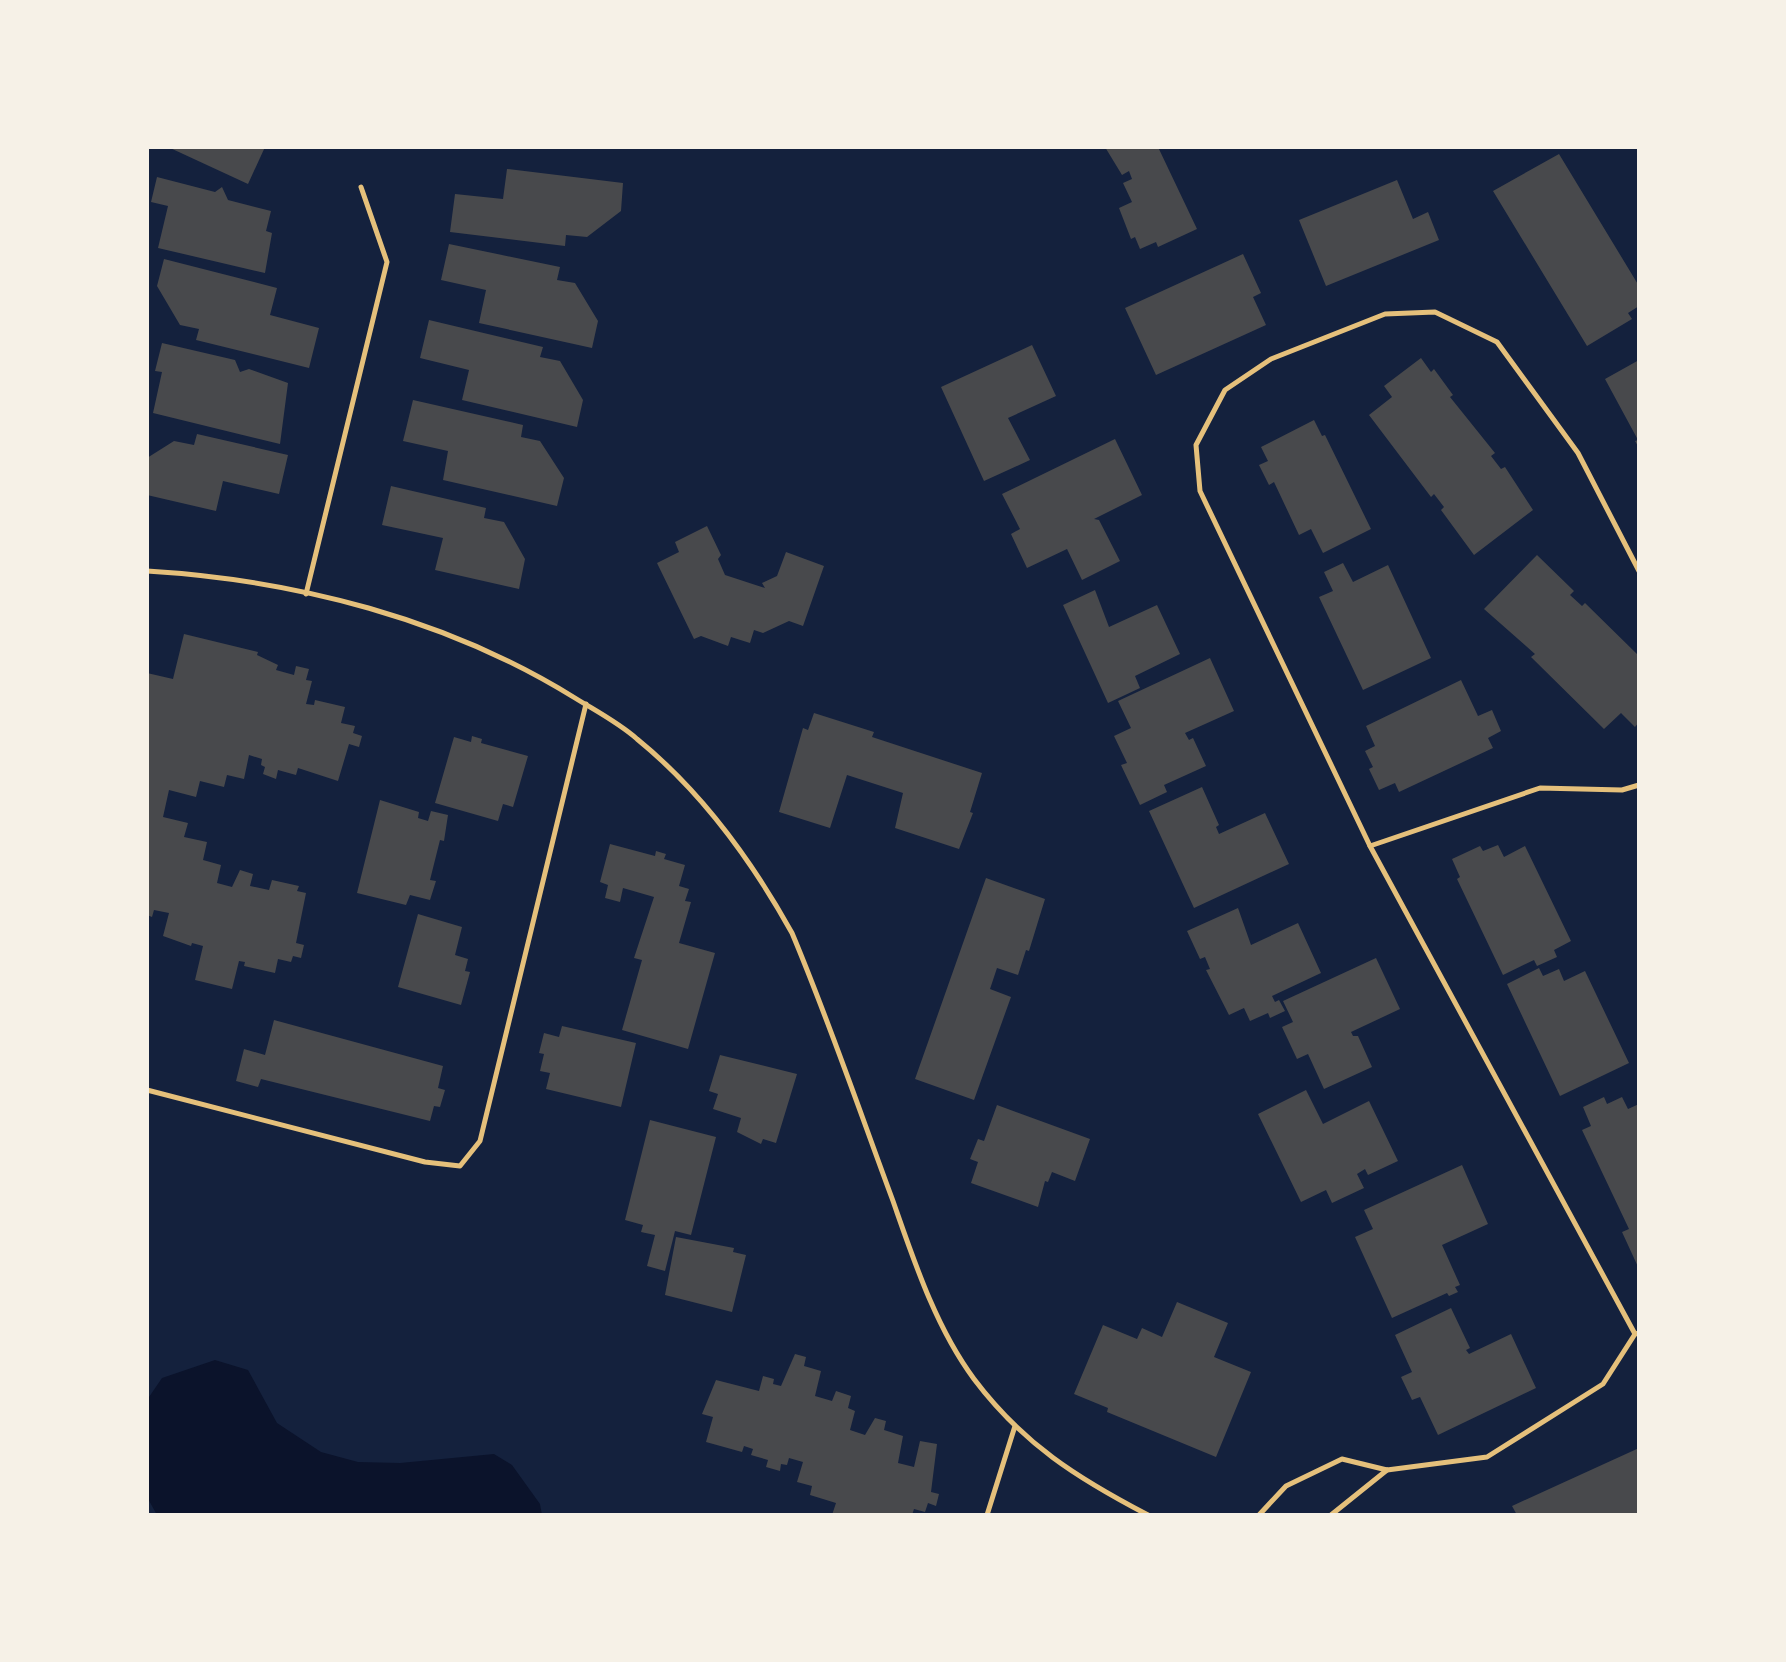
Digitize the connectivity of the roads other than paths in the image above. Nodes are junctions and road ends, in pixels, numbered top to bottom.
1 (361, 187) dead end
2 (147, 571) edge
3 (1639, 571) edge
4 (306, 594) junction
5 (586, 704) junction
6 (1639, 785) edge
7 (1370, 846) junction
8 (147, 1090) edge
9 (1637, 1333) edge
10 (1015, 1426) junction
11 (1387, 1470) junction
12 (987, 1515) edge
13 (1148, 1515) edge
14 (1259, 1515) edge
15 (1331, 1515) edge

1 - 4 lane
2 - 4 lane
3 - 7 lane
4 - 5 lane
5 - 8 lane
5 - 10 lane
6 - 7 lane
7 - 9 lane
9 - 11 lane
10 - 12 lane
10 - 13 lane
11 - 14 lane
11 - 15 lane

